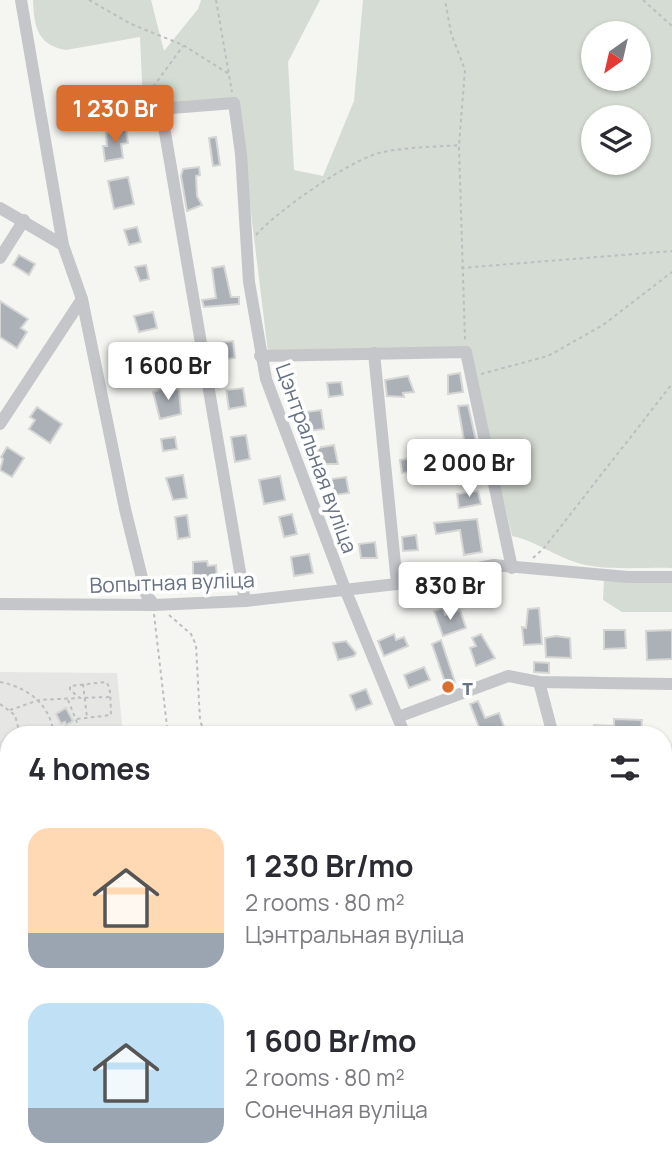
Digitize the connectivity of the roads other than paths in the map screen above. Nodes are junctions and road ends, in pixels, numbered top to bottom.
1 (21, 0) edge
2 (144, 106) road end
3 (161, 109) junction
4 (0, 208) edge
5 (24, 220) junction
6 (63, 245) junction
7 (0, 258) edge
8 (82, 299) junction
9 (374, 352) junction
10 (260, 356) junction
11 (0, 424) edge
12 (512, 568) junction
13 (672, 577) edge
14 (397, 583) junction
15 (345, 589) junction
16 (244, 601) junction
17 (0, 604) edge
18 (157, 609) junction
19 (539, 682) junction
20 (672, 684) edge
21 (398, 717) junction
22 (402, 726) edge
23 (551, 726) edge

1 - 6 street
2 - 3 street
3 - 10 street, Цэнтральная вуліца
3 - 16 street
4 - 5 street
5 - 6 street
5 - 7 street
6 - 8 street
8 - 11 street
8 - 18 street
9 - 10 street
9 - 12 street
9 - 14 street
10 - 15 street, Цэнтральная вуліца
12 - 13 street, Вопытная вуліца
12 - 14 street, Вопытная вуліца
14 - 15 street, Вопытная вуліца
15 - 16 street, Вопытная вуліца
15 - 21 street, Цэнтральная вуліца
16 - 18 street, Вопытная вуліца
17 - 18 street, Вопытная вуліца
19 - 20 street
19 - 21 street
19 - 23 street
21 - 22 street, Цэнтральная вуліца

